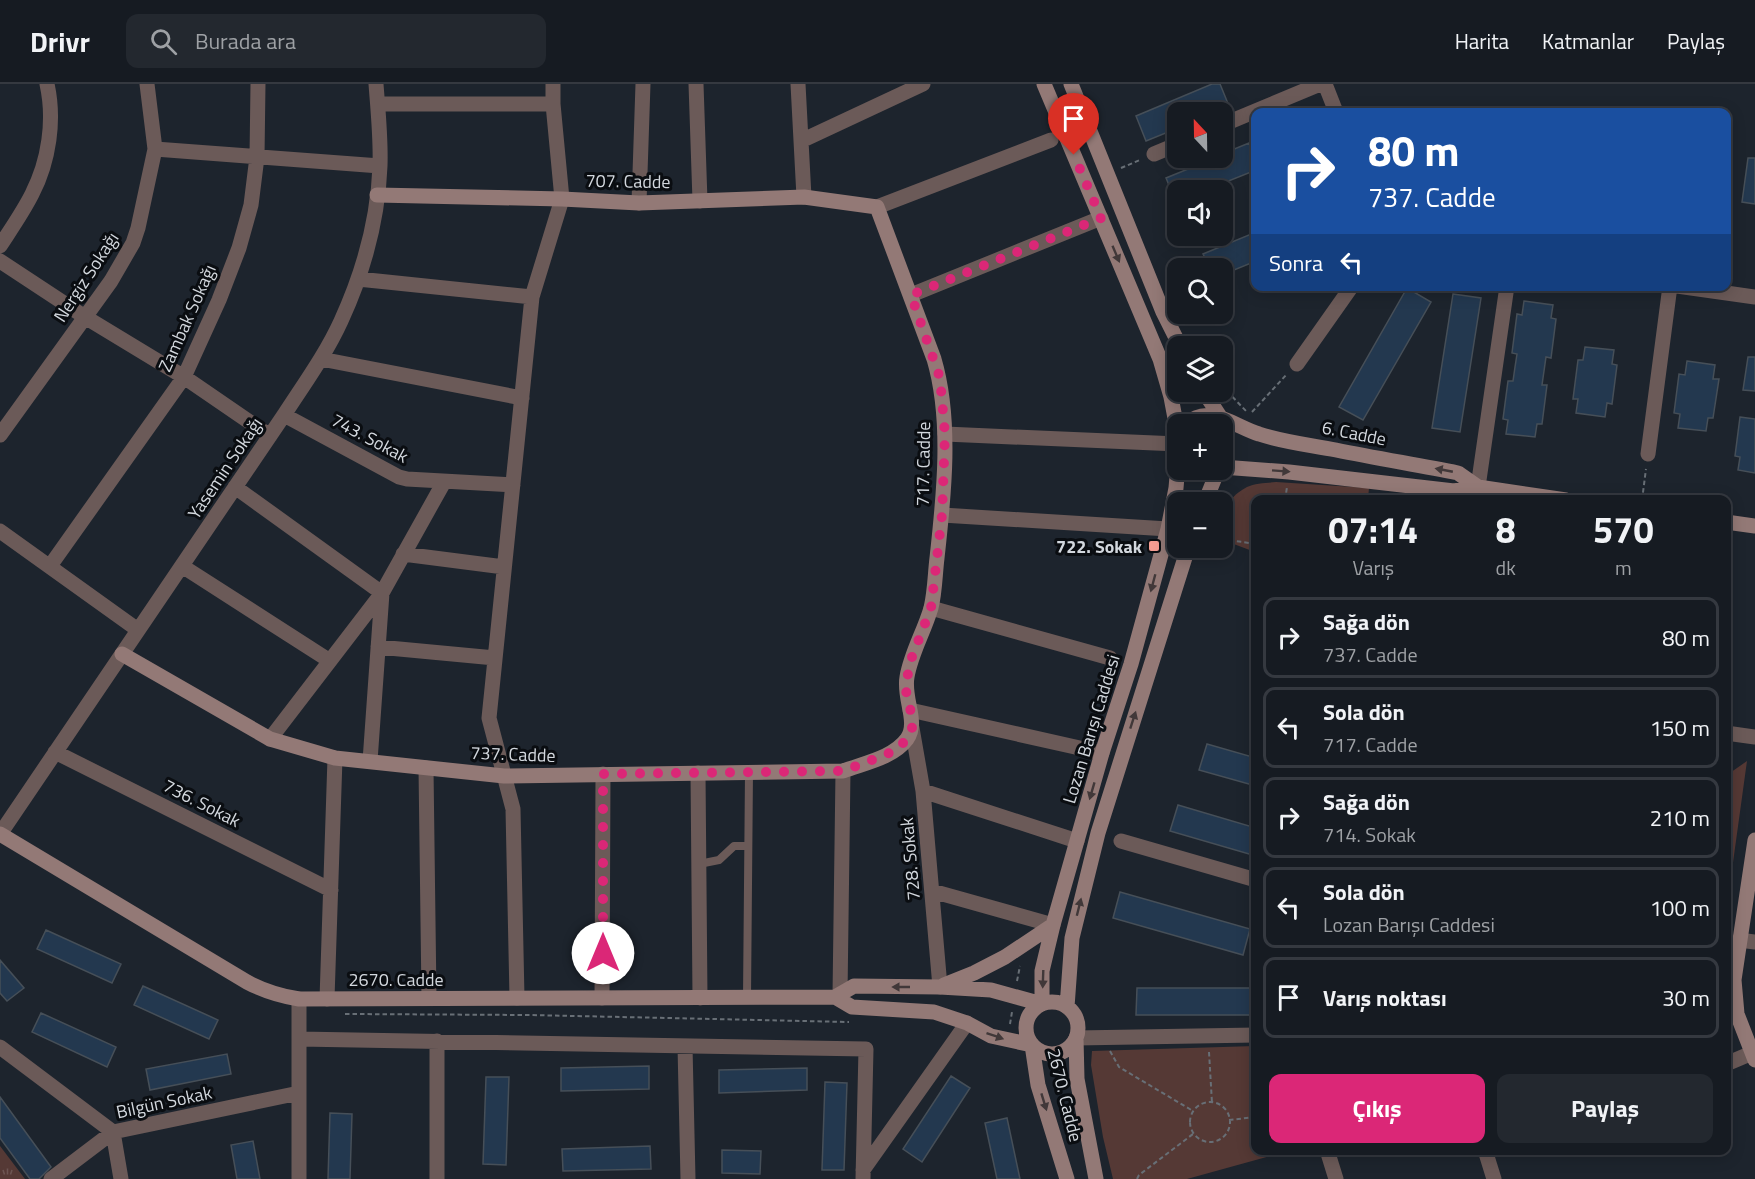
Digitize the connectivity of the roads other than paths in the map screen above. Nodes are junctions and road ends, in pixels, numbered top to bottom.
1 (47, 84) edge
2 (147, 84) edge
3 (258, 84) edge
4 (376, 84) edge
5 (553, 84) edge
6 (643, 84) edge
7 (696, 84) edge
8 (798, 84) edge
9 (923, 84) edge
10 (1044, 84) edge
11 (1071, 84) edge
12 (1320, 84) edge
13 (1325, 84) edge
14 (893, 91) edge
15 (378, 104) junction
16 (553, 104) junction
17 (1263, 108) edge
18 (1334, 108) edge
19 (1251, 113) edge
20 (1233, 120) edge
21 (1051, 140) dead end
22 (801, 141) junction
23 (155, 149) junction
24 (1167, 149) edge
25 (1154, 154) road end
26 (256, 157) junction
27 (380, 166) junction
28 (377, 195) junction
29 (804, 197) junction
30 (562, 199) junction
31 (700, 201) junction
32 (639, 203) junction
33 (877, 207) junction
34 (1101, 218) junction
35 (0, 246) edge
36 (0, 261) edge
37 (358, 279) junction
38 (1348, 291) edge
39 (1506, 291) edge
40 (1669, 291) edge
41 (1712, 291) edge
42 (911, 295) junction
43 (532, 297) junction
44 (1755, 297) edge
45 (85, 317) junction
46 (1175, 336) edge
47 (321, 359) junction
48 (1297, 363) road end
49 (184, 377) junction
50 (522, 398) junction
51 (1174, 414) edge
52 (284, 415) junction
53 (1233, 427) edge
54 (945, 434) junction
55 (0, 435) edge
56 (270, 436) junction
57 (1167, 444) edge
58 (1648, 454) road end
59 (1233, 468) edge
60 (444, 482) junction
61 (513, 485) junction
62 (235, 487) junction
63 (1478, 487) junction
64 (1532, 495) edge
65 (942, 515) junction
66 (1731, 523) edge
67 (1755, 526) edge
68 (1167, 529) edge
69 (0, 531) edge
70 (1167, 533) edge
71 (404, 554) junction
72 (1185, 558) edge
73 (50, 566) junction
74 (182, 566) junction
75 (504, 567) junction
76 (382, 593) junction
77 (931, 608) junction
78 (138, 630) junction
79 (378, 647) junction
80 (122, 654) junction
81 (495, 658) junction
82 (1110, 658) dead end
83 (330, 661) junction
84 (910, 710) junction
85 (912, 728) junction
86 (1731, 734) edge
87 (1755, 737) edge
88 (270, 739) junction
89 (55, 752) junction
90 (1102, 753) junction
91 (335, 758) junction
92 (370, 761) junction
93 (426, 768) junction
94 (843, 771) junction
95 (749, 772) junction
96 (698, 773) junction
97 (603, 774) junction
98 (504, 776) junction
99 (923, 791) junction
100 (0, 834) edge
101 (1755, 840) edge
102 (1077, 841) junction
103 (1121, 841) dead end
104 (747, 846) junction
105 (699, 864) junction
106 (1251, 879) edge
107 (331, 890) junction
108 (932, 891) junction
109 (1053, 925) junction
110 (1739, 939) junction
111 (1755, 942) edge
112 (940, 987) junction
113 (837, 996) junction
114 (429, 998) junction
115 (517, 998) junction
116 (602, 998) junction
117 (700, 998) junction
118 (747, 998) junction
119 (299, 999) junction
120 (327, 999) junction
121 (1042, 1004) junction
122 (1067, 1007) junction
123 (967, 1023) junction
124 (1251, 1035) edge
125 (1076, 1038) junction
126 (299, 1039) junction
127 (437, 1041) junction
128 (1032, 1045) junction
129 (685, 1046) junction
130 (0, 1047) edge
131 (1754, 1057) edge
132 (1731, 1063) edge
133 (299, 1093) junction
134 (113, 1132) junction
135 (1329, 1155) edge
136 (1487, 1155) edge
137 (863, 1174) edge
138 (51, 1179) edge
139 (121, 1179) edge
140 (299, 1179) edge
141 (437, 1179) edge
142 (688, 1179) edge
143 (1067, 1179) edge
144 (1096, 1179) edge
145 (1336, 1179) edge
146 (1494, 1179) edge

1 - 35 street
2 - 23 street, Nergiz Sokağı
3 - 26 street, Zambak Sokağı
4 - 15 street, Yasemin Sokağı
5 - 16 street
6 - 32 street
7 - 31 street
8 - 22 street
9 - 14 street
10 - 34 main road
11 - 46 main road
12 - 17 street
13 - 18 street
14 - 22 street
15 - 16 street
15 - 27 street, Yasemin Sokağı
16 - 30 street
19 - 20 street
21 - 33 street
22 - 29 street
23 - 26 street
23 - 45 street, Nergiz Sokağı
24 - 25 street
26 - 27 street
26 - 49 street, Zambak Sokağı
27 - 28 street, Yasemin Sokağı
28 - 30 main road, 707. Cadde
28 - 37 street, Yasemin Sokağı
29 - 31 main road, 707. Cadde
29 - 33 main road, 707. Cadde
30 - 32 main road, 707. Cadde
30 - 43 street
31 - 32 main road, 707. Cadde
33 - 42 main road, 717. Cadde
34 - 42 street
34 -> 51 main road
36 - 45 street
37 - 43 street
37 - 47 street, Yasemin Sokağı
38 - 48 street
39 - 63 street
40 - 58 street
41 - 44 street
42 - 54 main road, 717. Cadde
43 - 50 street
45 - 49 street
45 - 55 street, Nergiz Sokağı
47 - 50 street
47 - 52 street, Yasemin Sokağı
49 - 56 street
49 - 73 street, Zambak Sokağı
50 - 61 street
52 - 56 street, Yasemin Sokağı
52 - 60 street, 743. Sokak
63 -> 53 main road, 6. Cadde
54 - 57 street
54 - 65 main road, 717. Cadde
56 - 62 street, Yasemin Sokağı
59 -> 63 main road, 6. Cadde
60 - 61 street, 743. Sokak
60 - 71 street
61 - 75 street
62 - 74 street, Yasemin Sokağı
62 - 76 street
63 - 64 main road, 6. Cadde
65 - 68 street
65 - 77 main road, 717. Cadde
66 - 67 main road
69 - 73 street
70 -> 90 main road, Lozan Barışı Caddesi
71 - 75 street
71 - 76 street
122 -> 72 main road, Lozan Barışı Caddesi
73 - 78 street
74 - 78 street, Yasemin Sokağı
74 - 83 street
75 - 81 street
76 - 79 street
76 - 83 street
77 - 82 street
77 - 84 main road, 717. Cadde
78 - 80 street, Yasemin Sokağı
79 - 81 street
79 - 92 street
80 - 88 main road, 737. Cadde
80 - 89 street, Yasemin Sokağı
81 - 98 street
83 - 88 street
84 - 85 main road, 717. Cadde
84 - 90 street
85 - 94 main road, 737. Cadde
85 - 99 street, 728. Sokak
86 - 87 street
88 - 91 main road, 737. Cadde
89 - 100 street, Yasemin Sokağı
89 - 107 street, 736. Sokak
90 -> 102 main road, Lozan Barışı Caddesi
91 - 92 main road, 737. Cadde
91 - 107 street
92 - 93 main road, 737. Cadde
93 - 98 main road, 737. Cadde
93 - 114 street
94 - 95 main road, 737. Cadde
94 - 113 street
95 - 96 main road, 737. Cadde
95 - 104 lane
96 - 97 main road, 737. Cadde
96 - 105 street
97 - 98 main road, 737. Cadde
97 - 116 street
98 - 115 street
99 - 102 street
99 - 108 street, 728. Sokak
100 - 119 main road, 2670. Cadde
101 - 110 main road
102 - 109 main road, Lozan Barışı Caddesi
103 - 106 street
104 - 105 lane
104 - 118 lane
105 - 117 street
107 - 120 street
108 - 109 street
108 - 112 street, 728. Sokak
109 - 112 main road
109 -> 121 main road, Lozan Barışı Caddesi
110 - 111 street
110 - 131 main road
112 -> 113 main road, 2670. Cadde
112 - 121 main road, 2670. Cadde
113 - 118 main road, 2670. Cadde
113 - 123 main road, 2670. Cadde
114 - 115 main road, 2670. Cadde
114 - 120 main road, 2670. Cadde
115 - 116 main road, 2670. Cadde
116 - 117 main road, 2670. Cadde
117 - 118 main road, 2670. Cadde
119 - 120 main road, 2670. Cadde
119 - 126 street
121 - 122 main road
121 - 128 main road
122 - 125 main road
123 -> 128 main road, 2670. Cadde
123 - 137 street
124 - 125 street
125 - 128 main road
125 - 144 main road, 2670. Cadde
126 - 127 street
126 - 133 street
127 - 129 street
127 - 141 street
128 -> 143 main road, 2670. Cadde
129 - 137 street
129 - 142 street
130 - 134 street
131 - 132 street
133 - 134 street, Bilgün Sokak
133 - 140 street
134 - 138 street, Bilgün Sokak
134 - 139 street
135 - 145 street
136 - 146 street

